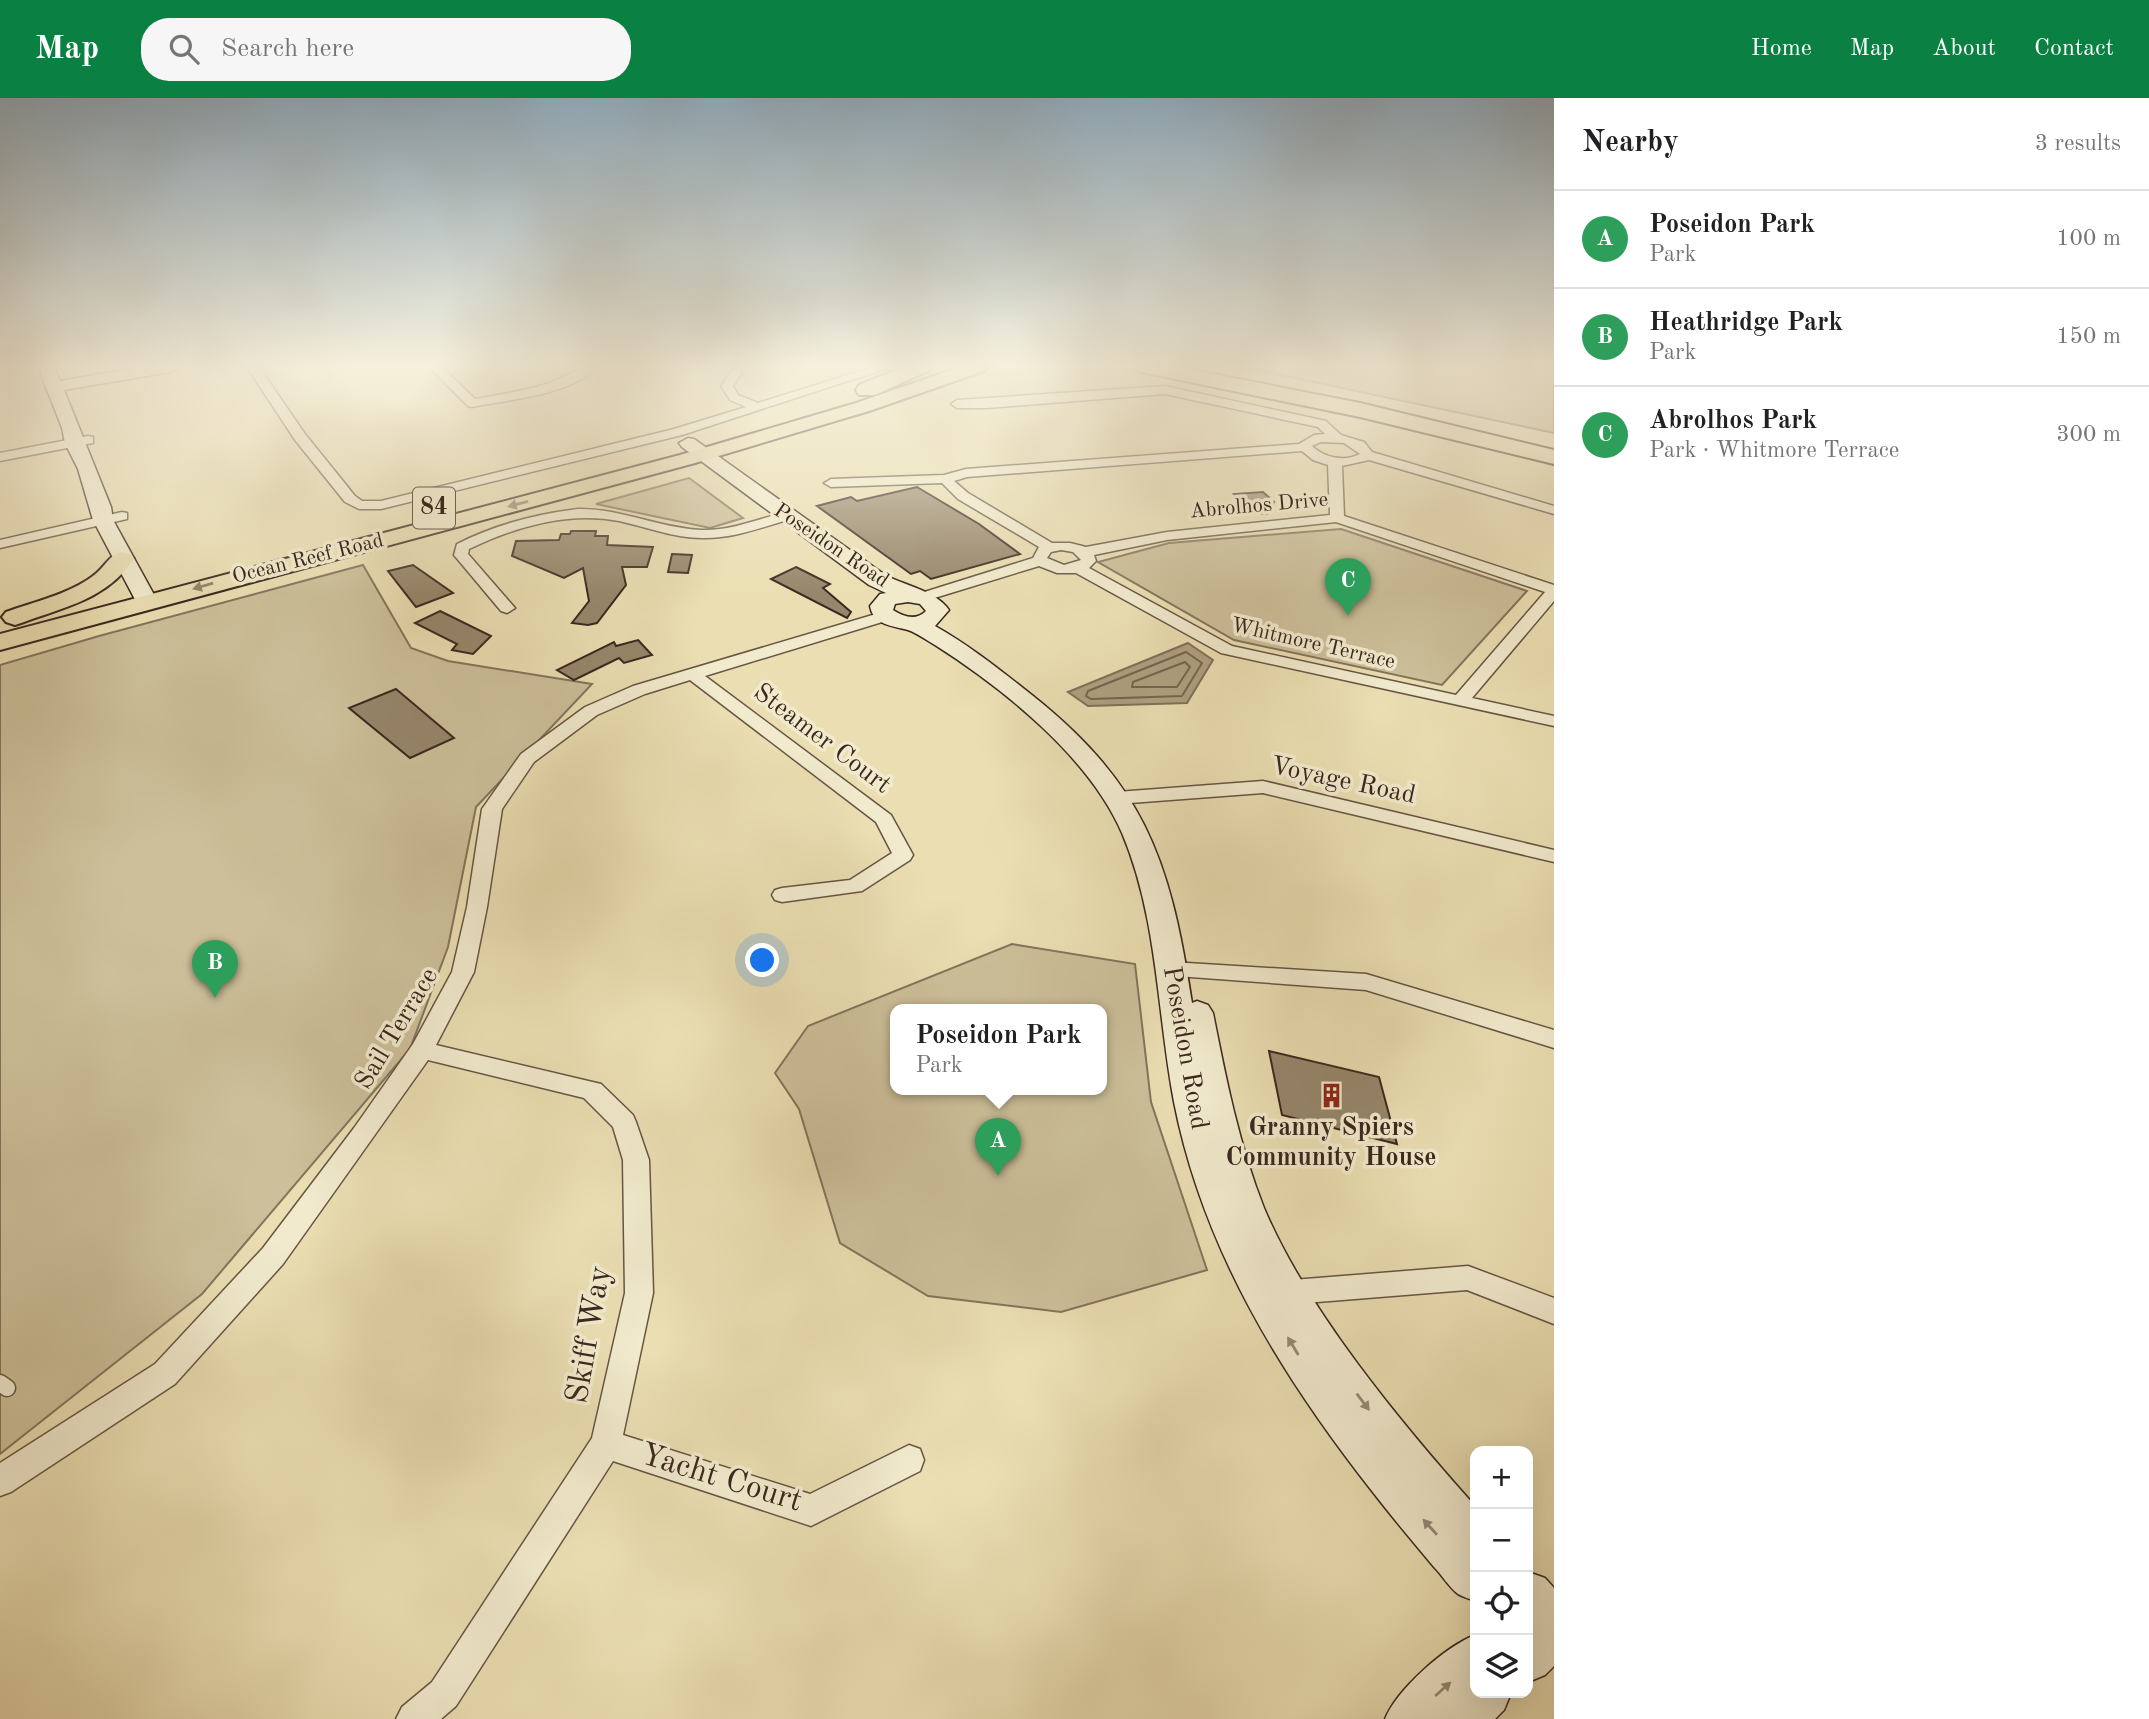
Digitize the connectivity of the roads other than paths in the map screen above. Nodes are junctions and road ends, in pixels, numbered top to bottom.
1 (73, 443) edge
2 (81, 443) edge
3 (305, 443) edge
4 (630, 443) edge
5 (713, 443) edge
6 (729, 443) edge
7 (770, 443) edge
8 (1309, 443) edge
9 (1355, 443) edge
10 (1496, 443) edge
11 (1305, 447) junction
12 (688, 451) junction
13 (1367, 455) junction
14 (0, 457) edge
15 (1554, 457) edge
16 (1335, 461) junction
17 (728, 471) junction
18 (945, 480) junction
19 (831, 483) dead end
20 (1554, 510) edge
21 (112, 518) junction
22 (780, 518) junction
23 (1337, 518) junction
24 (0, 544) edge
25 (1047, 558) junction
26 (122, 559) junction
27 (1081, 560) junction
28 (1554, 590) edge
29 (151, 591) junction
30 (507, 608) dead end
31 (912, 609) junction
32 (8, 619) edge
33 (0, 642) edge
34 (692, 674) junction
35 (1460, 701) junction
36 (1554, 721) edge
37 (1126, 797) junction
38 (1554, 856) edge
39 (782, 895) dead end
40 (1180, 971) junction
41 (1554, 1039) edge
42 (422, 1050) junction
43 (1276, 1294) junction
44 (1554, 1311) edge
45 (606, 1444) junction
46 (909, 1460) dead end
47 (0, 1481) edge
48 (1470, 1533) edge
49 (1470, 1572) edge
50 (1470, 1664) edge
51 (1481, 1698) edge
52 (414, 1719) edge
53 (1410, 1719) edge
54 (1458, 1719) edge

1 - 14 street
2 - 21 street
3 - 4 street
5 - 12 main road, Ocean Reef Road / 84
6 - 12 main road, Ocean Reef Road / 84
7 - 17 main road
8 - 11 street
9 - 13 street
10 - 15 highway
11 - 16 street
11 - 18 street
12 - 17 street, Poseidon Road
12 - 22 street, Poseidon Road
12 - 29 main road, Ocean Reef Road / 84
13 - 16 street
13 - 20 street
16 - 23 street
17 - 22 street, Poseidon Road
18 - 19 street
18 - 25 street
21 - 24 street
21 - 26 street
21 - 29 street
22 - 30 street
22 - 31 street, Poseidon Road
23 - 27 street, Abrolhos Drive
23 - 28 street, Abrolhos Drive
25 - 27 street
25 - 27 street
25 - 31 street
26 - 29 street
26 - 32 main road
27 - 35 street, Whitmore Terrace
28 - 35 street
29 - 32 main road, Ocean Reef Road / 84
29 - 33 main road, Ocean Reef Road / 84
31 - 34 street, Sail Terrace
31 - 37 street, Poseidon Road
34 - 39 street, Steamer Court
34 - 42 street, Sail Terrace
35 - 36 street, Whitmore Terrace
37 - 38 street, Voyage Road
37 - 40 street, Poseidon Road
40 - 41 street
40 - 43 street, Poseidon Road
42 - 45 street, Skiff Way
42 - 47 street, Sail Terrace
43 - 44 street
43 -> 48 street, Poseidon Road
49 -> 43 street, Poseidon Road
45 - 46 street, Yacht Court
45 - 52 street, Skiff Way
53 -> 50 street
51 - 54 street

